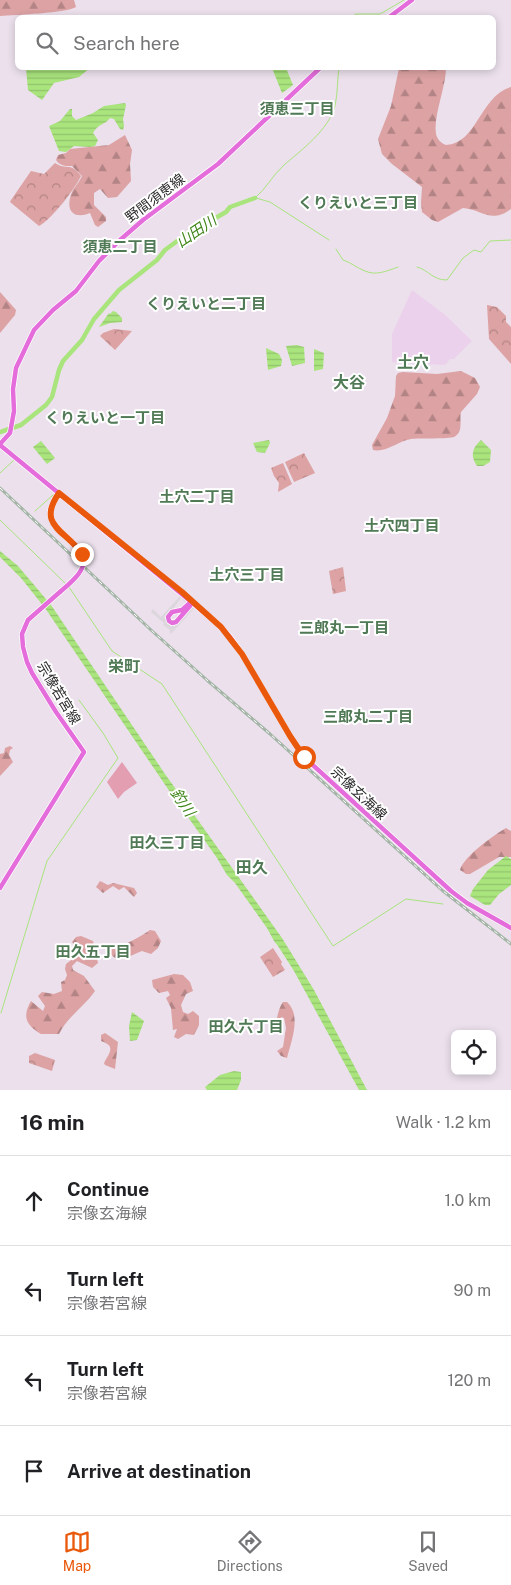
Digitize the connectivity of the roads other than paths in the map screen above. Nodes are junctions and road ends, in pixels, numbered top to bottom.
1 (412, 0) edge
2 (392, 15) edge
3 (318, 70) edge
4 (0, 445) edge
5 (59, 493) junction
6 (192, 601) junction
7 (0, 888) edge
8 (511, 928) edge

1 - 2 main road
3 - 4 main road, 野間須恵線
4 - 5 main road, 宗像玄海線
5 - 6 main road, 宗像玄海線
5 - 7 main road, 宗像若宮線, bridge
6 - 6 main road
6 - 8 main road, 宗像玄海線

